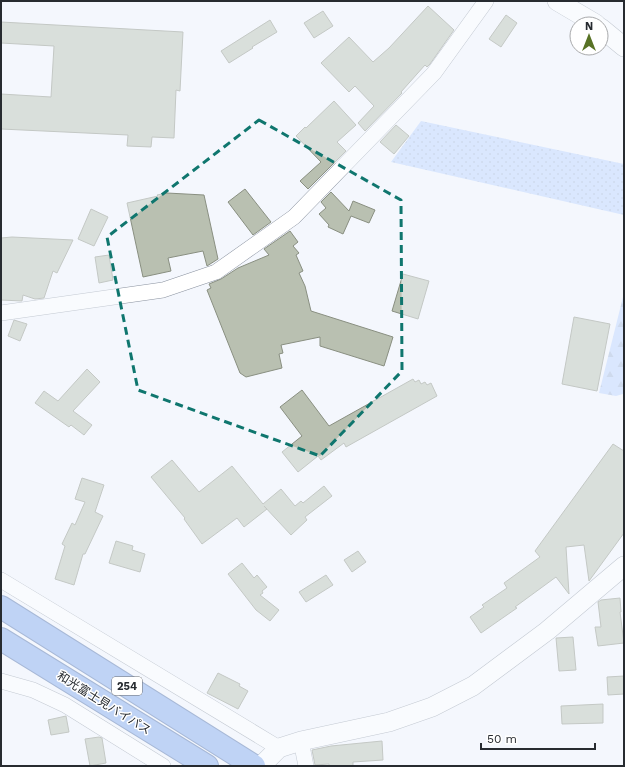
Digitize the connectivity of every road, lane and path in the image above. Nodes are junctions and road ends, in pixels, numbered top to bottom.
1 (486, 1) edge
2 (557, 1) edge
3 (582, 16) edge
4 (609, 35) edge
5 (624, 47) edge
6 (1, 313) edge
7 (624, 566) edge
8 (1, 580) edge
9 (1, 607) edge
10 (1, 640) edge
11 (1, 681) edge
12 (301, 741) junction
13 (279, 748) junction
14 (163, 766) edge
15 (207, 766) edge
16 (254, 766) edge
17 (261, 766) edge
18 (306, 766) edge

1 - 6 street
2 - 3 street
4 - 5 street
7 - 12 street
8 - 13 street
9 - 16 highway, 254
10 - 15 highway, 和光富士見バイパス / 254
11 - 14 street
12 - 13 street
12 - 18 street
13 - 17 street

